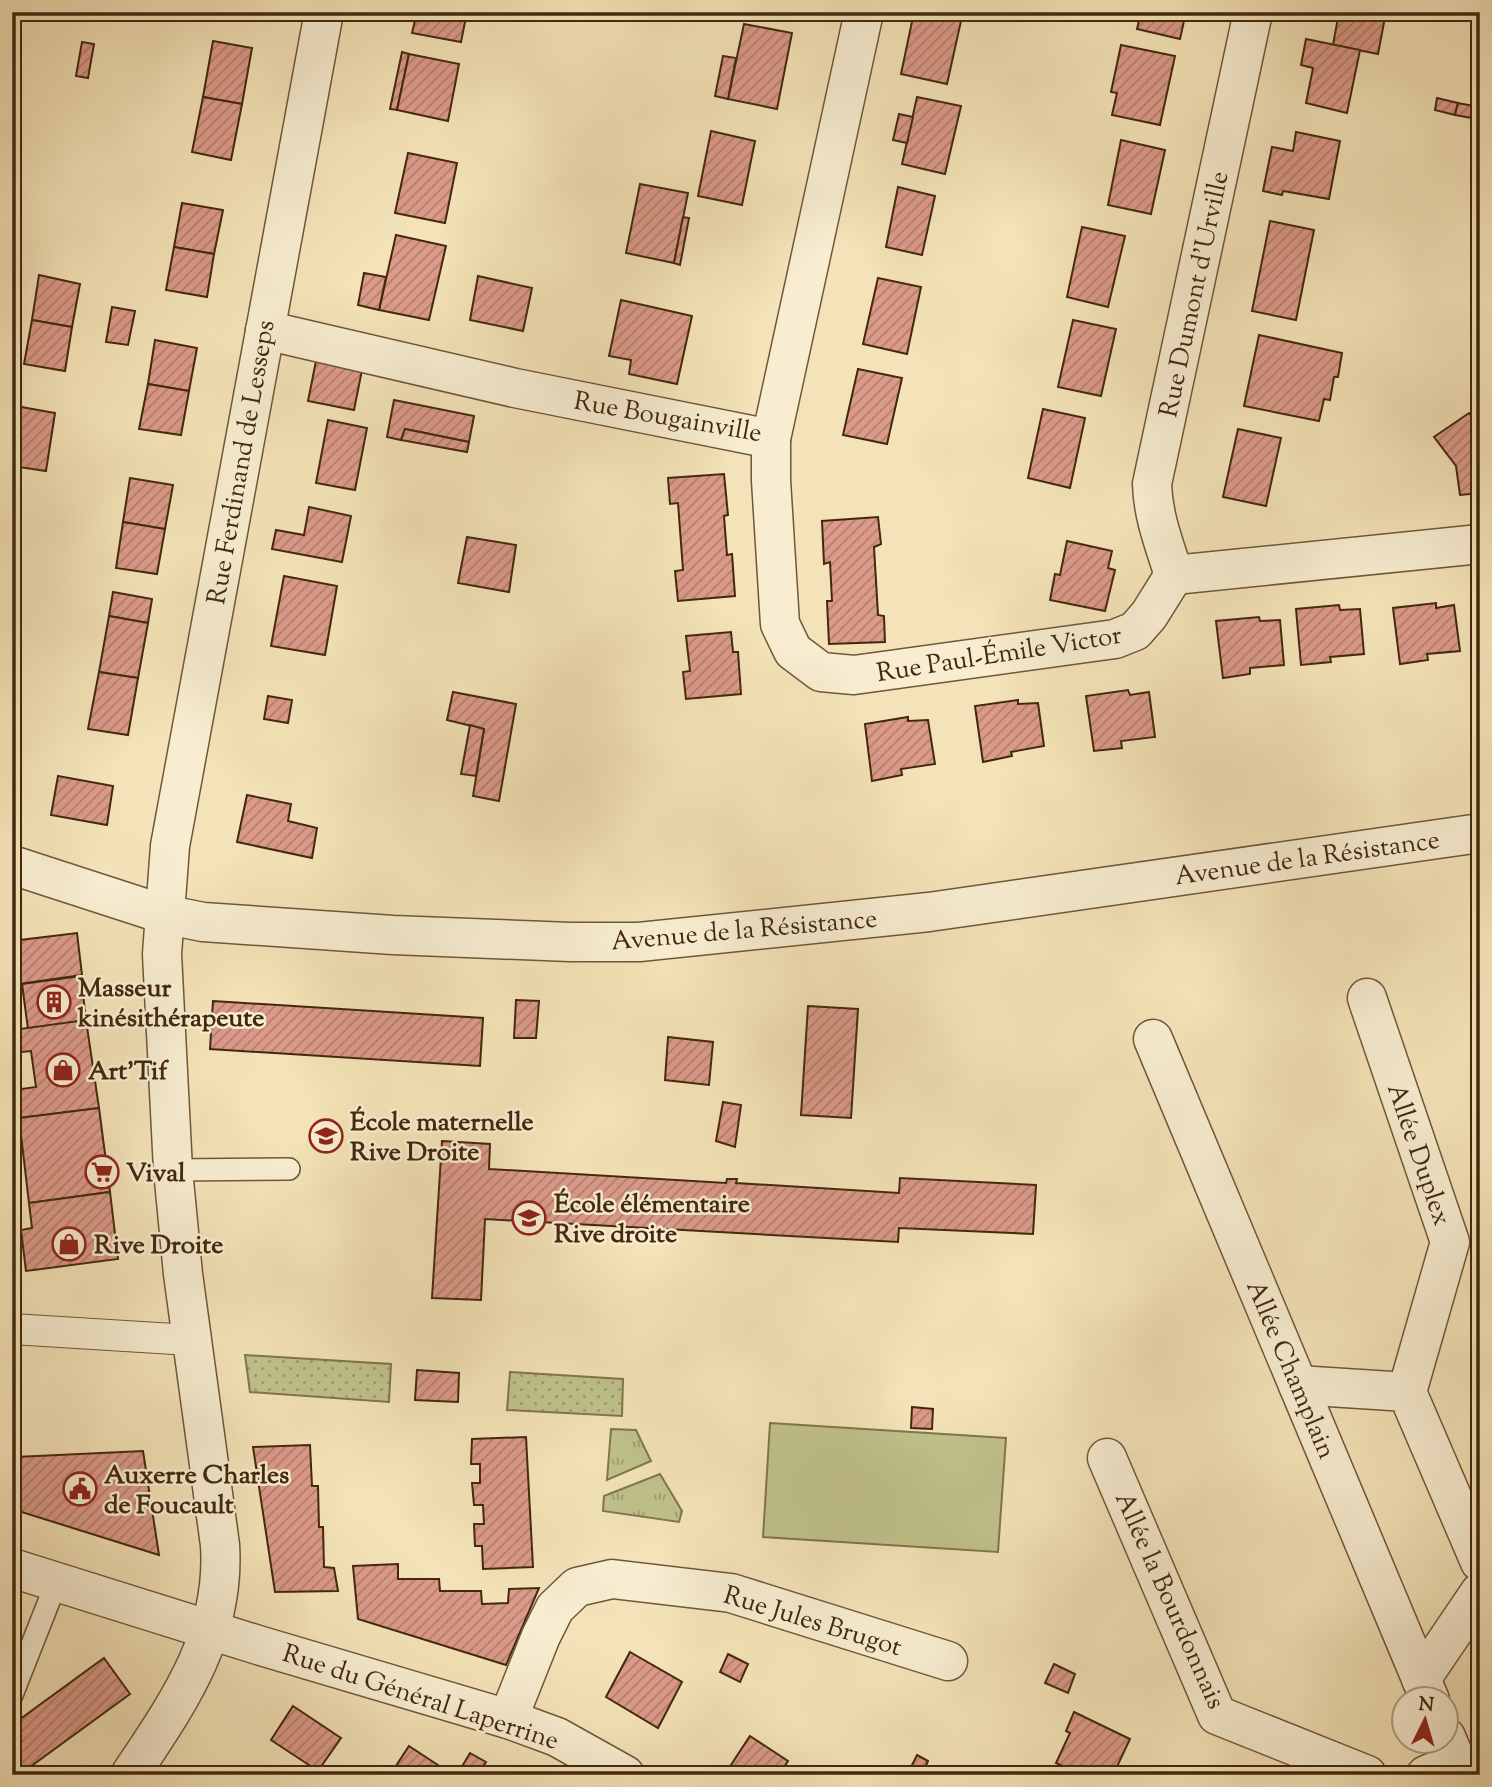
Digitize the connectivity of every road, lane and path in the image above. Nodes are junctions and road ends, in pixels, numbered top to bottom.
1 (324, 12) edge
2 (864, 12) edge
3 (1253, 12) edge
4 (265, 330) junction
5 (771, 439) junction
6 (1480, 544) edge
7 (1174, 575) junction
8 (1480, 833) edge
9 (12, 865) edge
10 (163, 914) junction
11 (1367, 998) dead end
12 (1153, 1039) dead end
13 (289, 1169) dead end
14 (173, 1170) junction
15 (12, 1329) edge
16 (174, 1339) dead end
17 (1298, 1385) junction
18 (1407, 1392) junction
19 (1107, 1458) dead end
20 (1480, 1562) edge
21 (12, 1567) edge
22 (57, 1581) junction
23 (1480, 1592) edge
24 (211, 1629) junction
25 (948, 1661) dead end
26 (1425, 1686) edge
27 (1428, 1686) edge
28 (12, 1695) edge
29 (508, 1719) junction
30 (607, 1770) edge
31 (130, 1775) edge
32 (1367, 1775) edge

1 - 4 street, Rue Ferdinand de Lesseps
2 - 5 street, Rue Bougainville
3 - 7 street, Rue Dumont d'Urville
4 - 5 street, Rue Bougainville
4 - 10 street, Rue Ferdinand de Lesseps
5 - 7 street, Rue Paul-Émile Victor
6 - 7 street
8 - 10 street, Avenue de la Résistance
9 - 10 street, Avenue de la Résistance
10 - 14 street, Rue Ferdinand de Lesseps
11 - 18 street, Allée Duplex
12 - 17 street, Allée Champlain
13 - 14 lane
14 - 24 street, Rue Ferdinand de Lesseps
15 - 16 street
17 - 18 street
17 - 26 street, Allée Champlain
18 - 20 street
19 - 32 street, Allée la Bourdonnais
21 - 22 street, Rue du Général Laperrine
22 - 24 street, Rue du Général Laperrine
22 - 28 lane
23 - 27 street
24 - 29 street, Rue du Général Laperrine
24 - 31 street, Rue Ferdinand de Lesseps
25 - 29 street, Rue Jules Brugot
29 - 30 street, Rue du Général Laperrine

